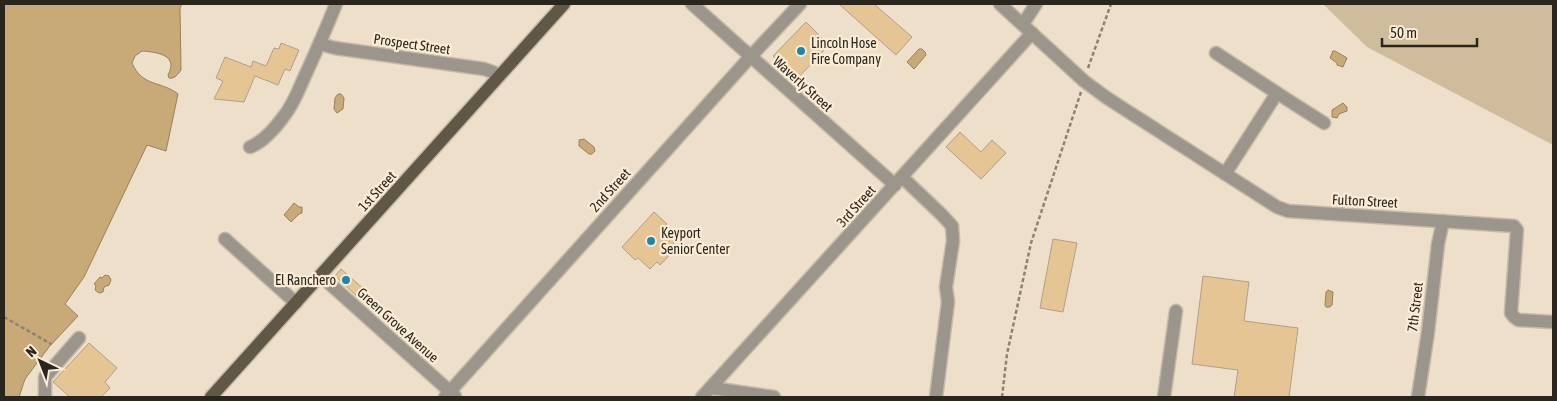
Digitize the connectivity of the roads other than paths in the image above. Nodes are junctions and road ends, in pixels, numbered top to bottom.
1 (336, 4) edge
2 (564, 4) edge
3 (692, 4) edge
4 (800, 4) edge
5 (1000, 4) edge
6 (1036, 4) edge
7 (1027, 29) junction
8 (320, 44) junction
9 (1216, 53) dead end
10 (750, 56) junction
11 (499, 76) junction
12 (1278, 93) junction
13 (1324, 123) dead end
14 (250, 147) dead end
15 (1225, 174) junction
16 (898, 181) junction
17 (1443, 221) junction
18 (225, 239) dead end
19 (321, 276) junction
20 (296, 303) junction
21 (1176, 311) dead end
22 (1553, 322) edge
23 (79, 338) dead end
24 (712, 388) junction
25 (450, 395) edge
26 (45, 397) edge
27 (211, 397) edge
28 (702, 397) edge
29 (774, 397) edge
30 (936, 397) edge
31 (1164, 397) edge
32 (1418, 397) edge

1 - 8 street
2 - 11 main road, 1st Street
3 - 10 street, Waverly Street
4 - 10 street, 2nd Street
5 - 7 street, Fulton Street
6 - 7 street, 3rd Street
7 - 15 street, Fulton Street
7 - 16 street, 3rd Street
8 - 11 street, Prospect Street
8 - 14 street
9 - 12 street
10 - 16 street, Waverly Street
10 - 25 street, 2nd Street
11 - 19 main road, 1st Street
12 - 13 street
12 - 15 street
15 - 17 street, Fulton Street
16 - 24 street, 3rd Street
16 - 30 street, Waverly Street
17 - 22 street, Fulton Street
17 - 32 street, 7th Street
18 - 20 street
19 - 20 main road, 1st Street
19 - 25 street, Green Grove Avenue
20 - 27 main road, 1st Street
21 - 31 street
23 - 26 street
24 - 28 street, 3rd Street
24 - 29 street

